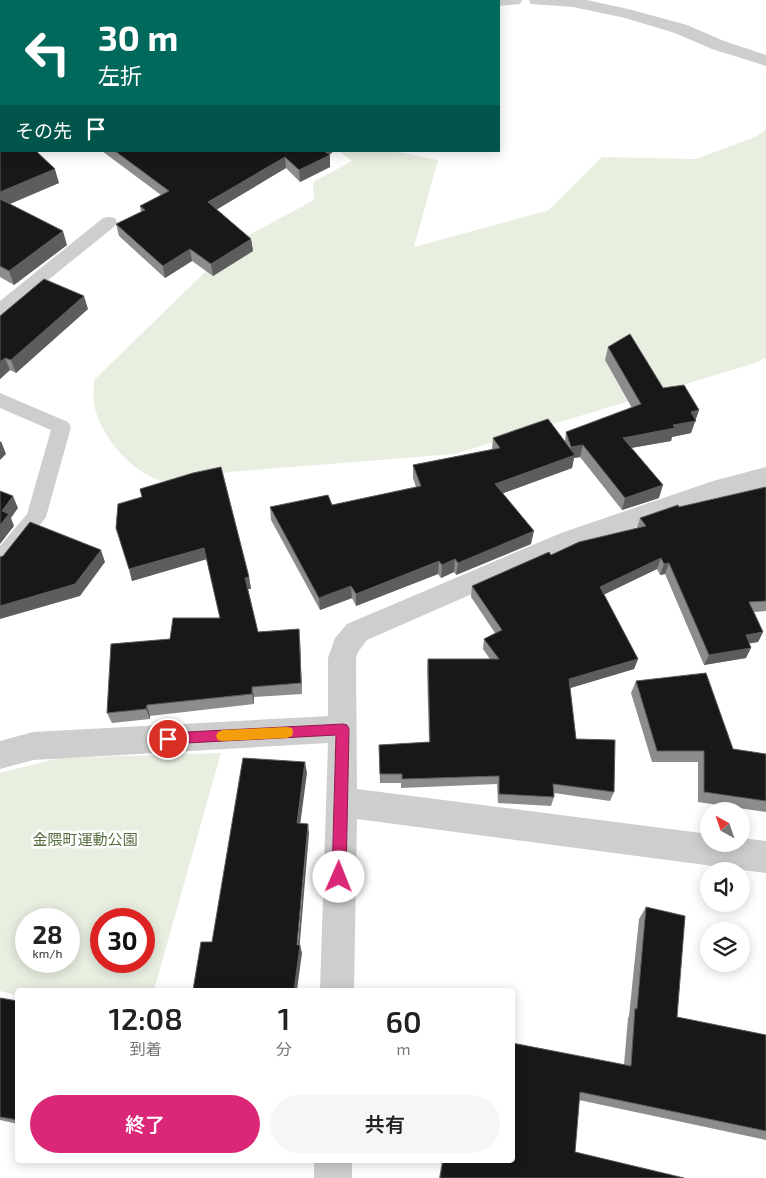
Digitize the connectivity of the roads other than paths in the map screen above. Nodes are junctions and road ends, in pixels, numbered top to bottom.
1 (514, 0) edge
2 (537, 0) edge
3 (500, 1) edge
4 (766, 61) edge
5 (109, 222) dead end
6 (0, 310) edge
7 (0, 400) edge
8 (766, 477) edge
9 (0, 560) edge
10 (343, 729) junction
11 (0, 755) edge
12 (341, 802) junction
13 (766, 857) edge
14 (337, 988) edge
15 (333, 1163) edge
16 (333, 1178) edge

1 - 3 street
2 - 4 street
5 - 6 lane
7 - 9 lane
8 - 10 street
10 - 11 street
10 - 12 street
12 - 13 street
12 - 14 street
15 - 16 street

